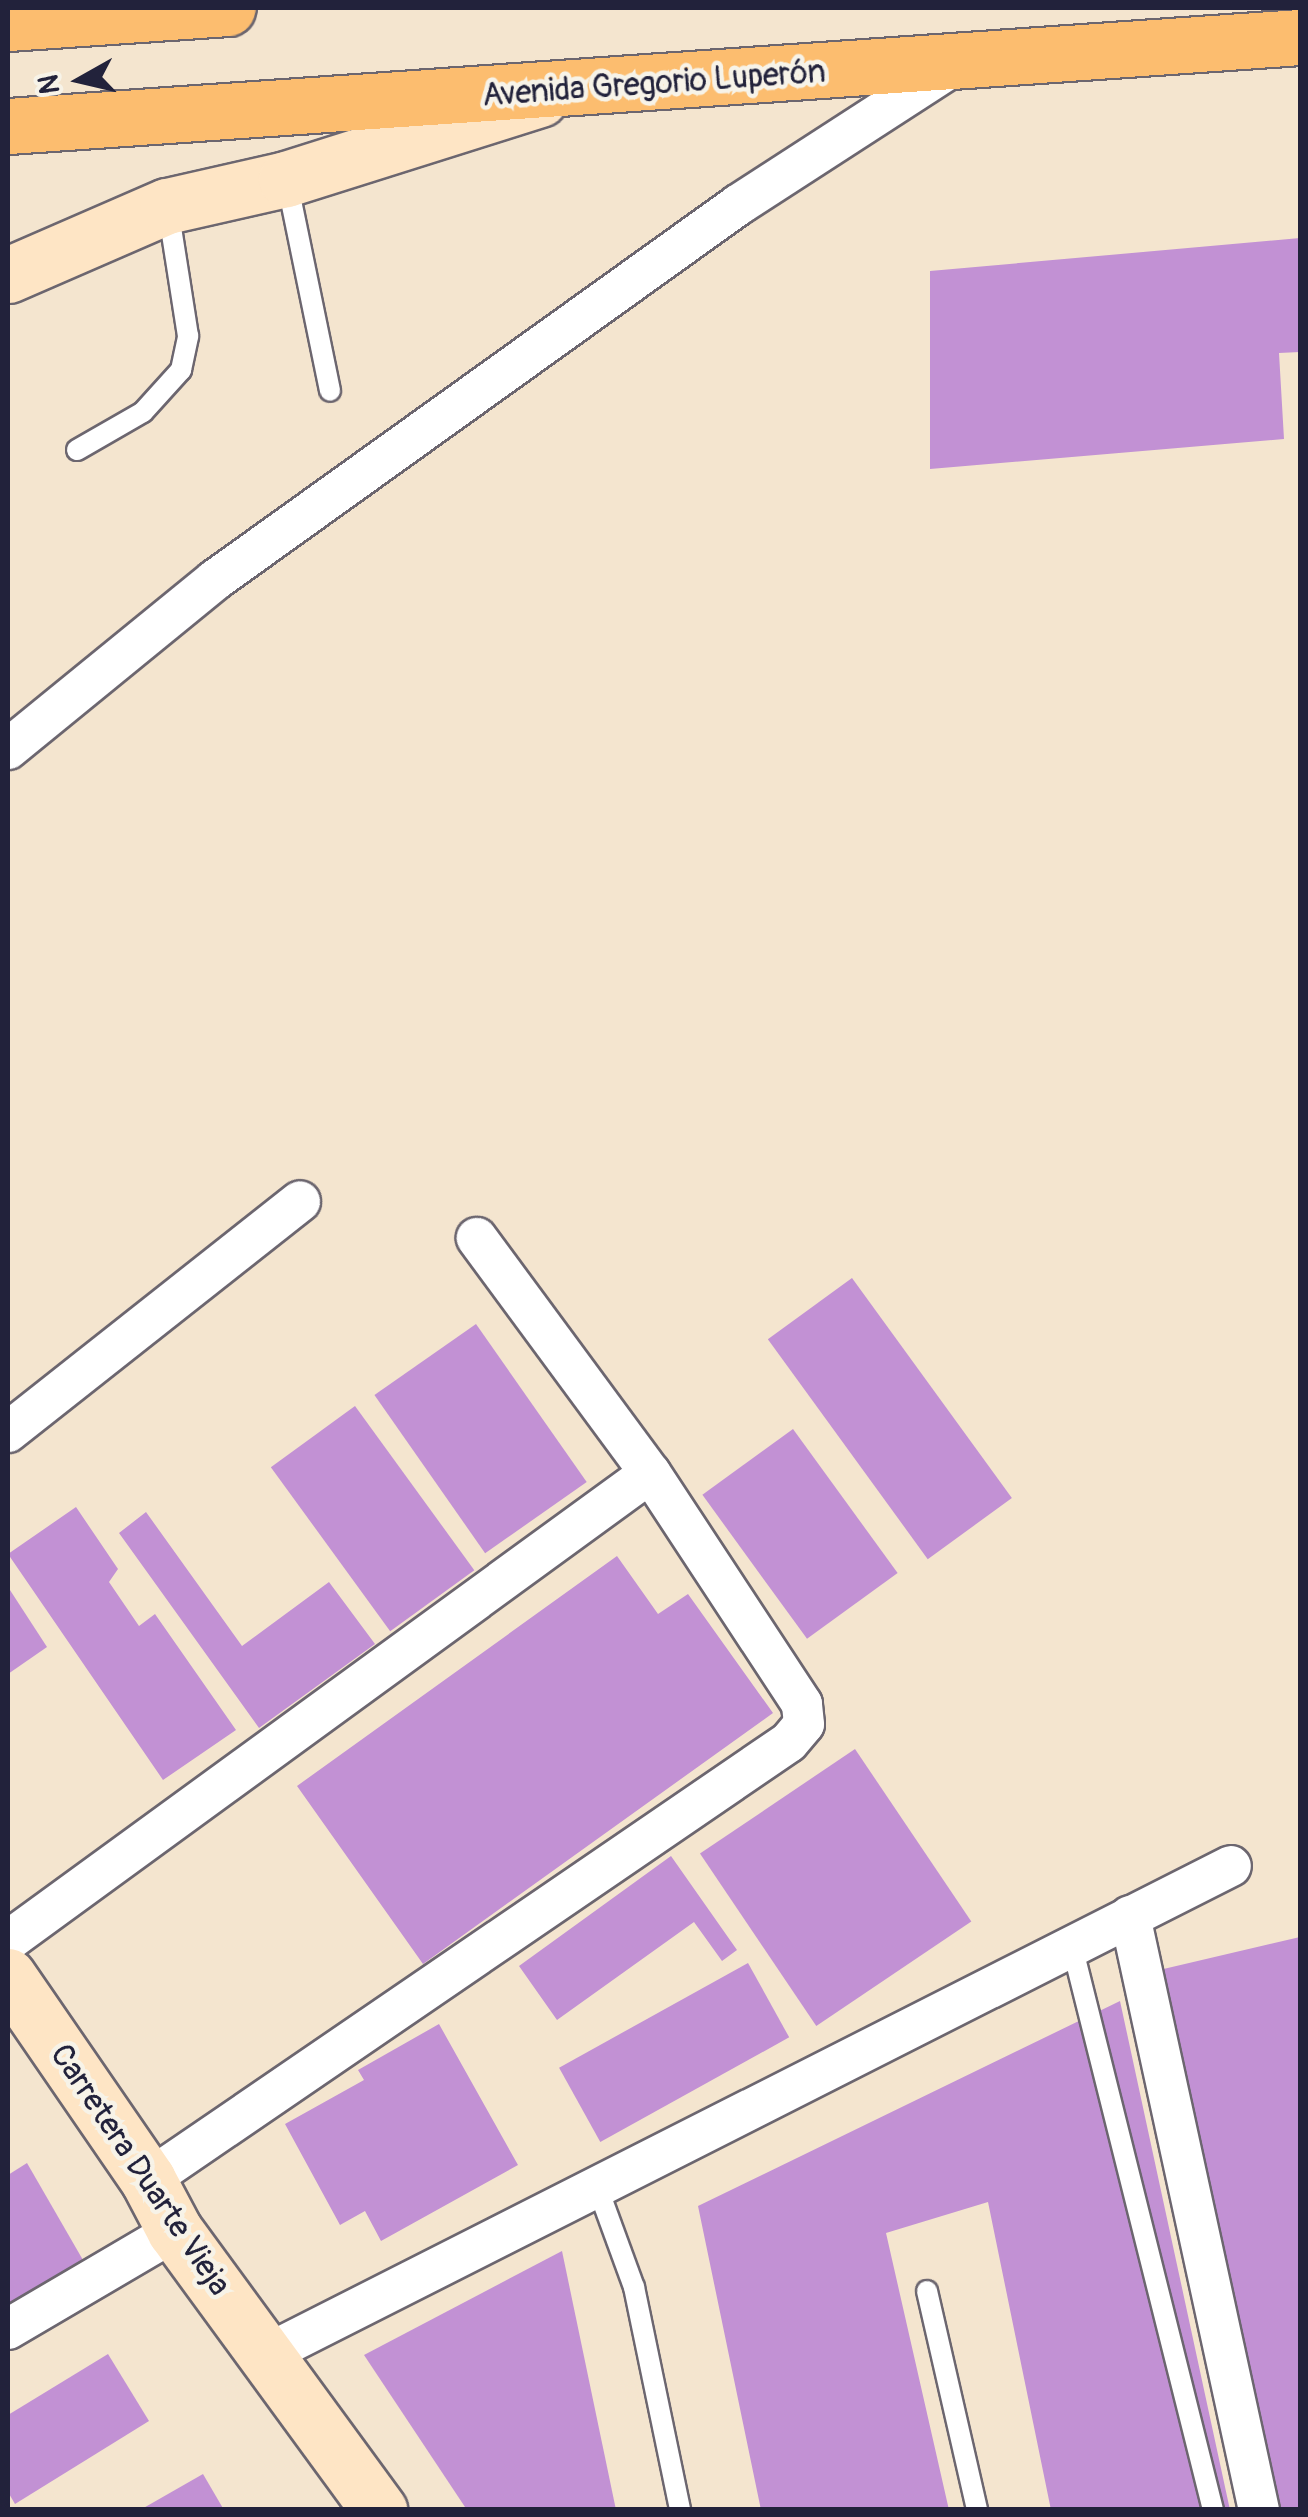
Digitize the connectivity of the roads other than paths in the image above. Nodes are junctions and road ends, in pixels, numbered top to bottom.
1 (227, 8) edge
2 (8, 23) edge
3 (1300, 37) edge
4 (958, 62) junction
5 (569, 90) junction
6 (8, 126) edge
7 (286, 179) junction
8 (167, 206) junction
9 (8, 275) edge
10 (330, 391) dead end
11 (77, 450) dead end
12 (8, 749) edge
13 (300, 1201) dead end
14 (477, 1238) dead end
15 (8, 1432) edge
16 (650, 1473) junction
17 (1231, 1866) dead end
18 (1130, 1916) junction
19 (8, 1940) edge
20 (1072, 1946) junction
21 (8, 1976) edge
22 (148, 2180) junction
23 (598, 2186) junction
24 (174, 2231) junction
25 (927, 2292) dead end
26 (8, 2329) edge
27 (269, 2353) junction
28 (379, 2510) edge
29 (680, 2510) edge
30 (977, 2510) edge
31 (1213, 2510) edge
32 (1258, 2510) edge

1 - 2 main road
3 - 4 main road, Avenida Gregorio Luperón
4 - 5 main road, Avenida Gregorio Luperón
4 - 12 street
5 - 6 main road, Avenida Gregorio Luperón
5 - 7 main road
7 - 8 main road
7 - 10 lane
8 - 9 main road
8 - 11 lane
13 - 15 street
14 - 16 street
16 - 19 street
16 - 22 street
17 - 18 street
18 - 20 street
18 - 32 street
20 - 23 street
20 - 31 lane
21 - 22 main road, Carretera Duarte Vieja
22 - 24 main road, Carretera Duarte Vieja
23 - 27 street
23 - 29 lane
24 - 26 street
24 - 27 main road, Carretera Duarte Vieja
25 - 30 lane
27 - 28 main road, Carretera Duarte Vieja

